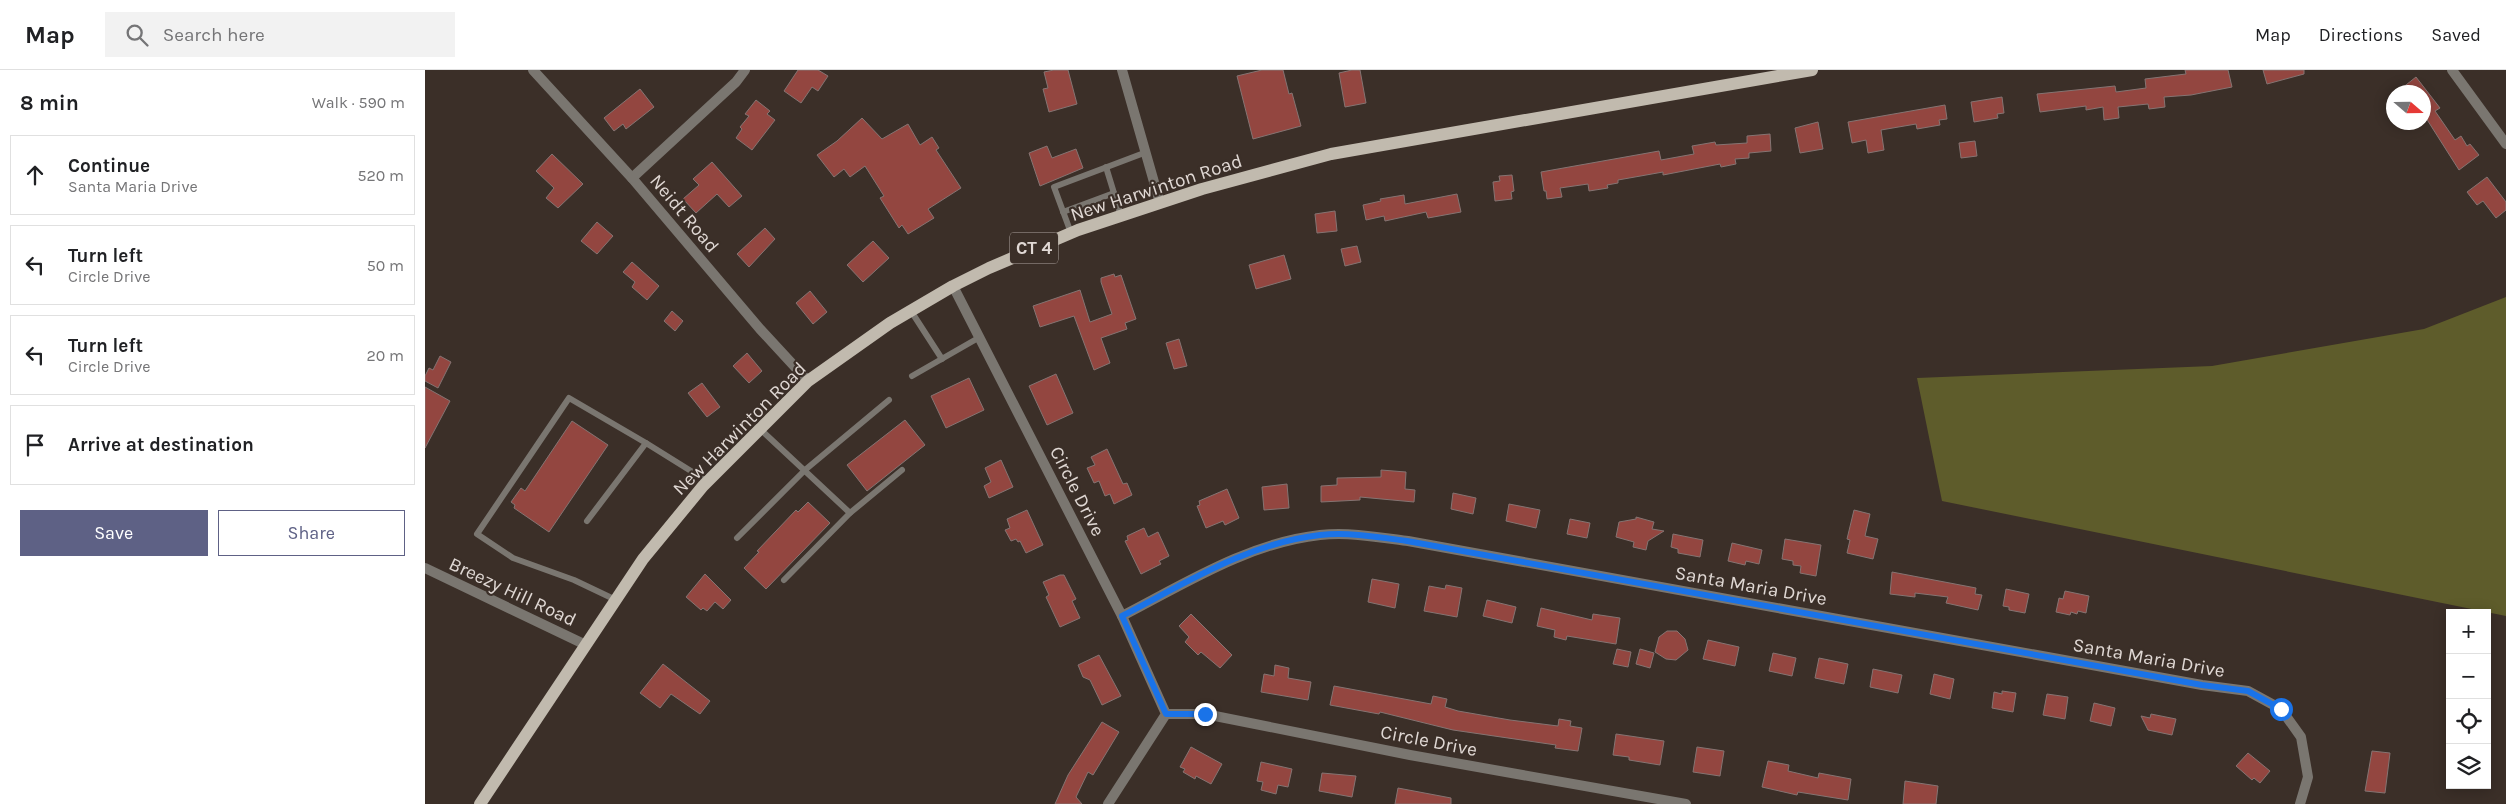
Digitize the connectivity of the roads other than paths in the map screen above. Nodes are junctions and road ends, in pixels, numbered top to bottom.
1 (533, 70) edge
2 (745, 70) edge
3 (1122, 70) edge
4 (1812, 70) edge
5 (2452, 70) edge
6 (2506, 144) edge
7 (1144, 153) junction
8 (1106, 167) junction
9 (632, 178) junction
10 (1114, 193) junction
11 (1160, 203) junction
12 (1063, 212) junction
13 (1121, 216) junction
14 (1071, 233) junction
15 (953, 286) junction
16 (911, 311) junction
17 (980, 337) junction
18 (942, 359) junction
19 (912, 376) dead end
20 (808, 381) junction
21 (889, 400) dead end
22 (760, 429) junction
23 (646, 443) junction
24 (805, 470) junction
25 (902, 470) dead end
26 (707, 481) junction
27 (850, 513) junction
28 (587, 521) dead end
29 (737, 538) dead end
30 (425, 568) edge
31 (784, 580) dead end
32 (616, 600) junction
33 (1122, 616) junction
34 (586, 645) junction
35 (1166, 714) junction
36 (481, 804) edge
37 (1108, 804) edge
38 (1686, 804) edge
39 (2300, 804) edge

1 - 9 street, Neidt Road
2 - 9 street
3 - 7 street
4 - 11 main road, New Harwinton Road / CT 4
5 - 6 street
7 - 8 lane
7 - 11 street
8 - 10 lane
8 - 12 lane
9 - 20 street, Neidt Road
10 - 12 lane
10 - 13 lane
11 - 13 main road, New Harwinton Road / CT 4
12 - 14 lane
13 - 14 main road, New Harwinton Road / CT 4
14 - 15 main road, New Harwinton Road / CT 4
15 - 16 main road, New Harwinton Road / CT 4
15 - 17 street, Circle Drive
16 - 18 lane
16 - 20 main road, New Harwinton Road / CT 4
17 - 18 lane
17 - 33 street, Circle Drive
18 - 19 lane
20 - 22 main road, New Harwinton Road / CT 4
21 - 24 lane
22 - 24 lane
22 - 26 main road, New Harwinton Road / CT 4
23 - 26 lane
23 - 28 lane
23 - 32 lane
24 - 27 lane
24 - 29 lane
25 - 27 lane
26 - 32 main road, New Harwinton Road / CT 4
27 - 31 lane
30 - 34 street, Breezy Hill Road
32 - 34 main road, New Harwinton Road / CT 4
33 - 35 street, Circle Drive
33 - 39 street, Santa Maria Drive
34 - 36 main road, New Harwinton Road / CT 4
35 - 37 street
35 - 38 street, Circle Drive

